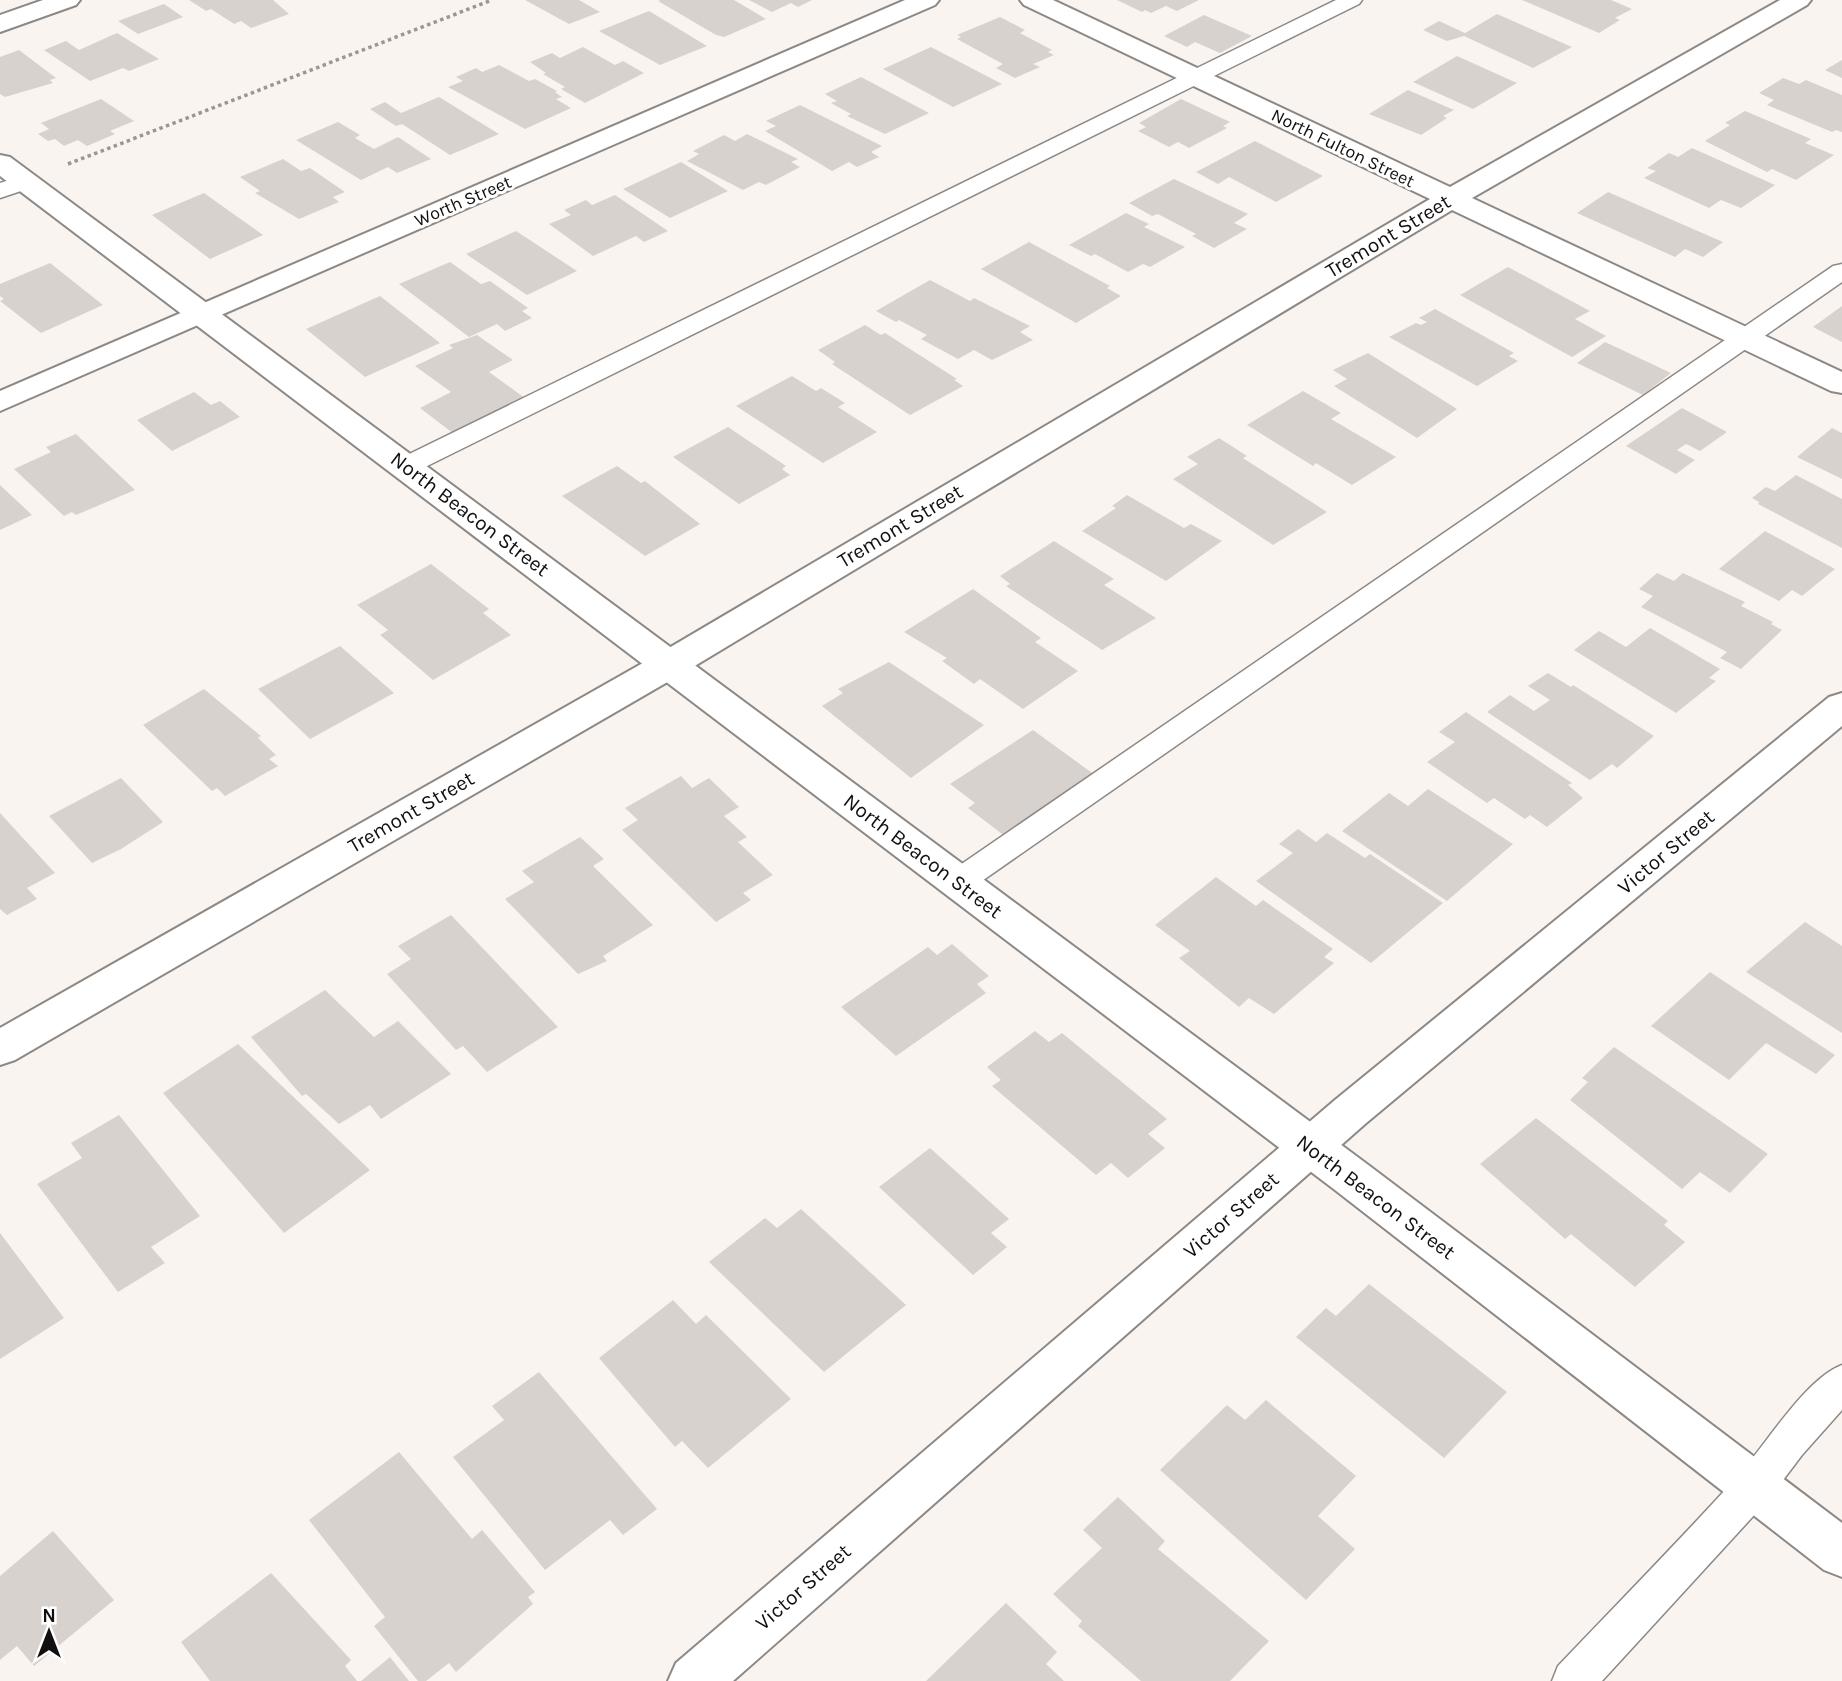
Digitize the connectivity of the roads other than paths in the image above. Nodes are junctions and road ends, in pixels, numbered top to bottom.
1 (67, 0) edge
2 (926, 0) edge
3 (1034, 0) edge
4 (1352, 0) edge
5 (1798, 0) edge
6 (0, 24) edge
7 (1196, 77) junction
8 (8, 179) edge
9 (1450, 199) junction
10 (1842, 271) edge
11 (202, 314) junction
12 (1746, 340) junction
13 (1842, 384) edge
14 (0, 402) edge
15 (407, 466) junction
16 (670, 664) junction
17 (1842, 706) edge
18 (958, 882) junction
19 (0, 1048) edge
20 (1309, 1147) junction
21 (1842, 1381) edge
22 (1754, 1487) junction
23 (1842, 1553) edge
24 (694, 1681) edge
25 (1573, 1681) edge

1 - 6 street
2 - 11 street, Worth Street
3 - 7 street, North Fulton Street
4 - 7 lane
5 - 9 street, Tremont Street
7 - 9 street, North Fulton Street
7 - 15 lane
8 - 11 street, North Beacon Street
9 - 12 street, North Fulton Street
9 - 16 street, Tremont Street
10 - 12 lane
11 - 14 street, Worth Street
11 - 15 street, North Beacon Street
12 - 13 street, North Fulton Street
12 - 18 lane
15 - 16 street, North Beacon Street
16 - 18 street, North Beacon Street
16 - 19 street, Tremont Street
17 - 20 street, Victor Street
18 - 20 street, North Beacon Street
20 - 22 street, North Beacon Street
20 - 24 street, Victor Street
21 - 22 lane
22 - 23 street, North Beacon Street
22 - 25 lane

